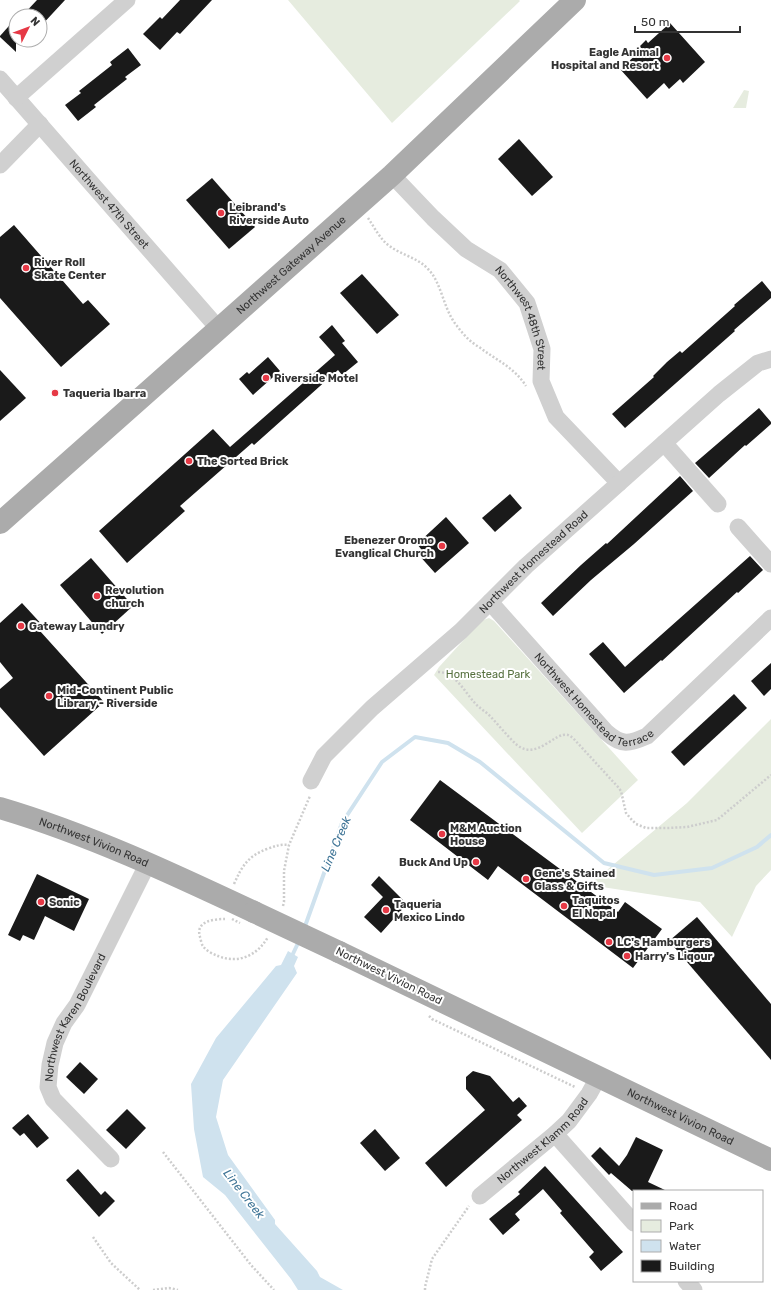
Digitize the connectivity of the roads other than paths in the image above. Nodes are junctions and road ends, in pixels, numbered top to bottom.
1 (127, 0) edge
2 (575, 0) edge
3 (0, 79) edge
4 (16, 98) junction
5 (40, 124) junction
6 (0, 165) edge
7 (392, 175) junction
8 (218, 328) junction
9 (771, 358) edge
10 (664, 444) junction
11 (619, 483) junction
12 (718, 504) dead end
13 (0, 523) edge
14 (738, 527) dead end
15 (771, 564) edge
16 (490, 602) junction
17 (771, 618) edge
18 (311, 781) dead end
19 (0, 808) edge
20 (148, 863) junction
21 (598, 1078) junction
22 (555, 1134) junction
23 (111, 1159) dead end
24 (771, 1160) edge
25 (480, 1196) road end
26 (633, 1222) edge
27 (687, 1282) edge
28 (694, 1290) edge

1 - 4 street
2 - 7 main road, Northwest Gateway Avenue
3 - 4 street, Northwest 47th Street
4 - 5 street, Northwest 47th Street
5 - 6 street
5 - 8 street, Northwest 47th Street
7 - 8 main road, Northwest Gateway Avenue
7 - 11 street, Northwest 48th Street
8 - 13 main road, Northwest Gateway Avenue
9 - 10 street, Northwest Homestead Road
10 - 11 street, Northwest Homestead Road
10 - 12 street
11 - 16 street, Northwest Homestead Road
14 - 15 street
16 - 17 street, Northwest Homestead Terrace
16 - 18 street, Northwest Homestead Road
19 - 20 main road, Northwest Vivion Road
20 - 21 main road, Northwest Vivion Road, bridge
20 - 23 street, Northwest Karen Boulevard
21 - 22 street, Northwest Klamm Road
21 - 24 main road, Northwest Vivion Road
22 - 25 street, Northwest Klamm Road
22 - 26 street
27 - 28 street

